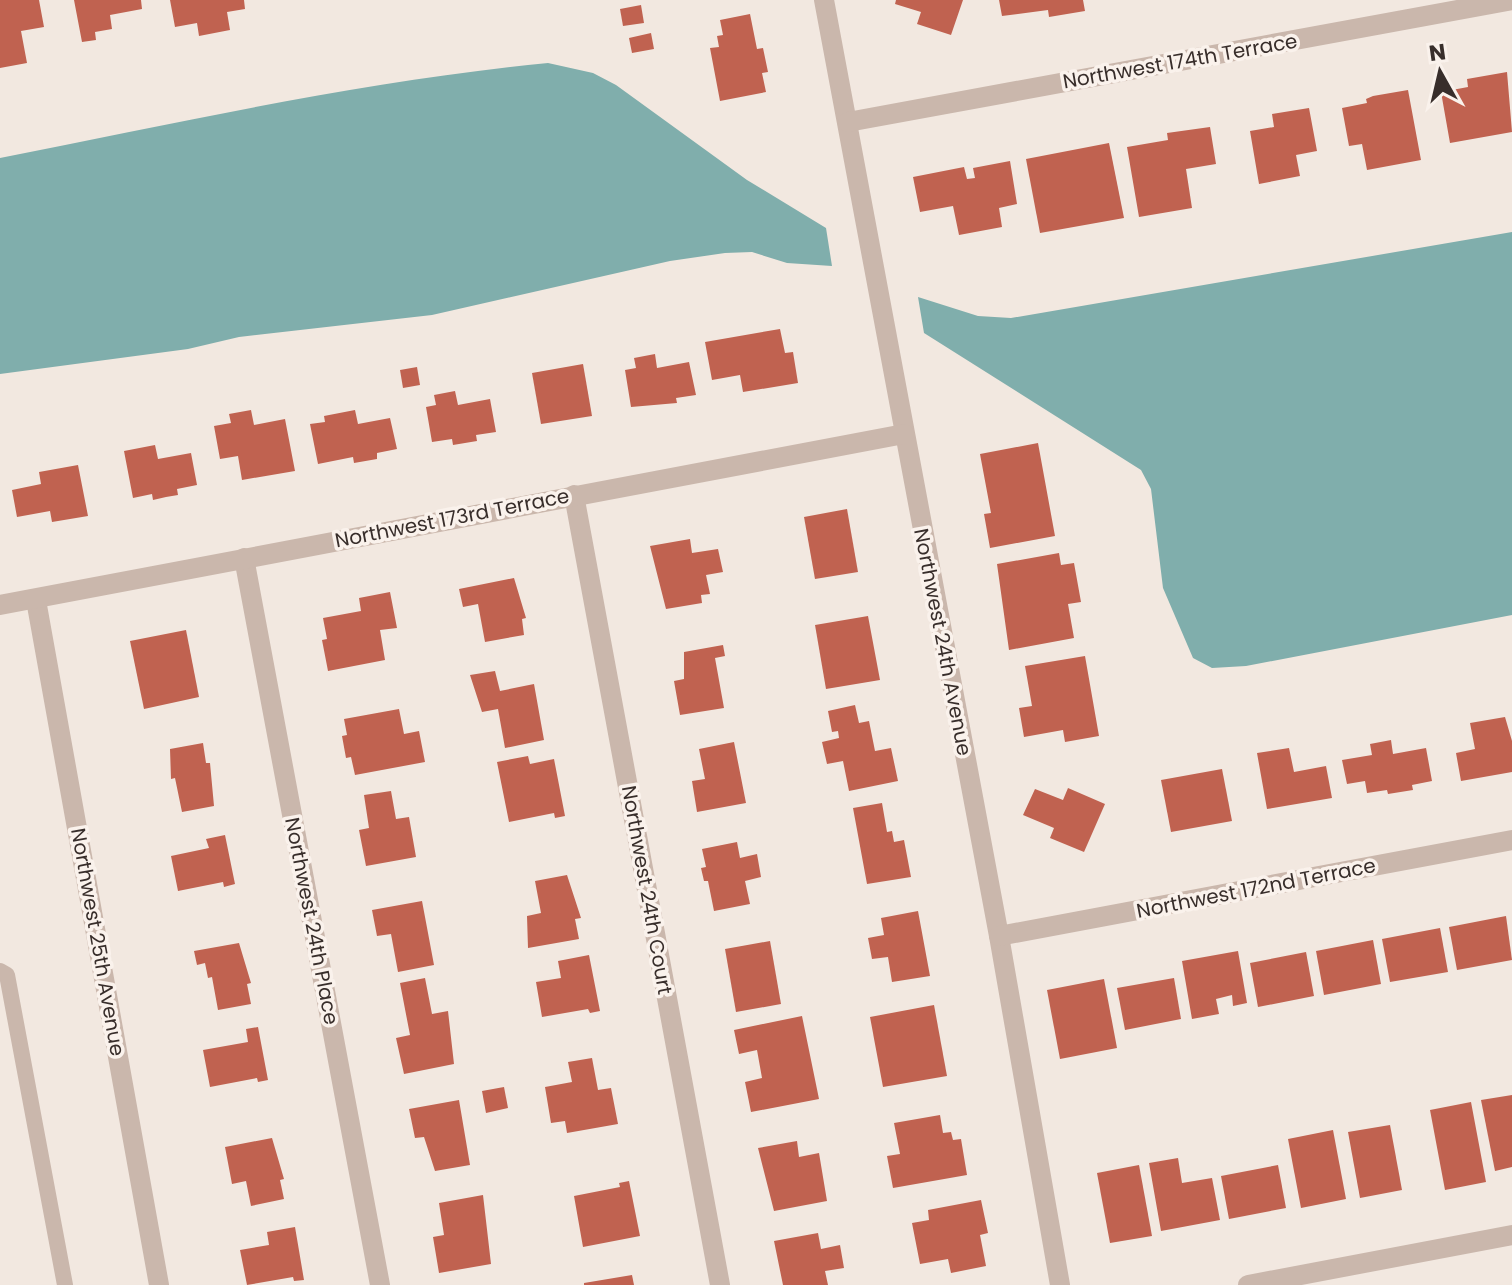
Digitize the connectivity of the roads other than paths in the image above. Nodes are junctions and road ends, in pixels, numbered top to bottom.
1 (824, 0) edge
2 (1512, 0) edge
3 (848, 122) junction
4 (904, 434) junction
5 (574, 495) junction
6 (244, 558) junction
7 (36, 600) junction
8 (0, 605) edge
9 (1512, 840) edge
10 (999, 936) junction
11 (0, 971) edge
12 (1512, 1235) edge
13 (65, 1285) edge
14 (159, 1285) edge
15 (380, 1285) edge
16 (720, 1285) edge
17 (1060, 1285) edge
18 (1248, 1285) edge

1 - 3 street, Northwest 24th Avenue
2 - 3 street, Northwest 174th Terrace
3 - 4 street, Northwest 24th Avenue
4 - 5 street, Northwest 173rd Terrace
4 - 10 street, Northwest 24th Avenue
5 - 6 street, Northwest 173rd Terrace
5 - 16 street, Northwest 24th Court
6 - 7 street, Northwest 173rd Terrace
6 - 15 street, Northwest 24th Place
7 - 8 street, Northwest 173rd Terrace
7 - 14 street, Northwest 25th Avenue
9 - 10 street, Northwest 172nd Terrace
10 - 17 street, Northwest 24th Avenue
11 - 13 lane
12 - 18 street

